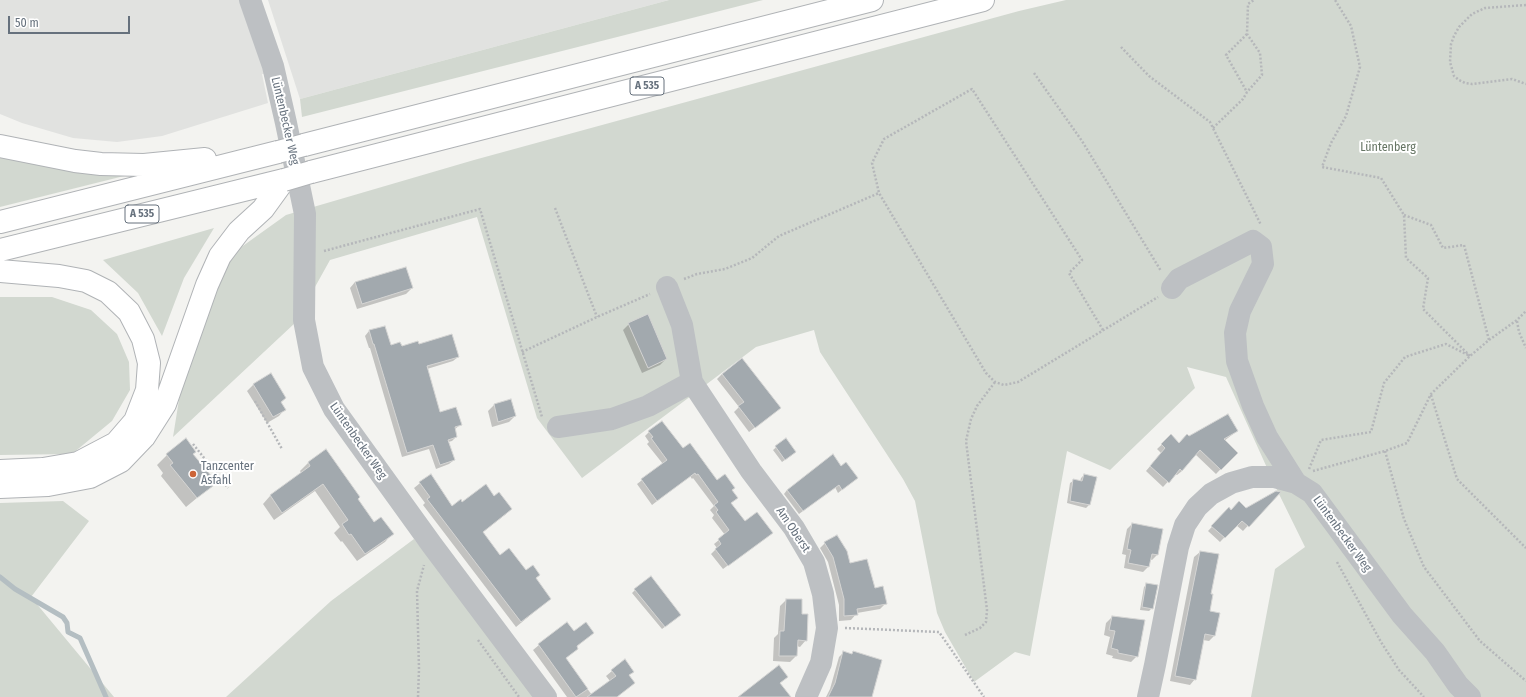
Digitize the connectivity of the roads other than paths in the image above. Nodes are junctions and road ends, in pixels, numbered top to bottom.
1 (250, 0) edge
2 (872, 0) edge
3 (983, 0) edge
4 (0, 146) edge
5 (278, 152) junction
6 (284, 180) junction
7 (0, 222) edge
8 (0, 250) edge
9 (0, 272) edge
10 (667, 287) road end
11 (1172, 288) road end
12 (692, 382) junction
13 (550, 422) road end
14 (0, 471) edge
15 (1296, 483) junction
16 (0, 487) edge
17 (546, 697) edge
18 (806, 697) edge
19 (1148, 697) edge
20 (1470, 697) edge

1 - 17 street, Lüntenbecker Weg
2 - 5 highway, A 535, bridge
3 - 6 highway, A 535, bridge
4 - 5 highway
5 - 7 highway, A 535
6 - 8 highway, A 535
6 - 16 highway
9 - 14 highway
10 - 12 street
11 - 15 street
12 - 13 street
12 - 18 street, Am Oberst
15 - 19 street, Lüntenbecker Weg
15 - 20 street, Lüntenbecker Weg

